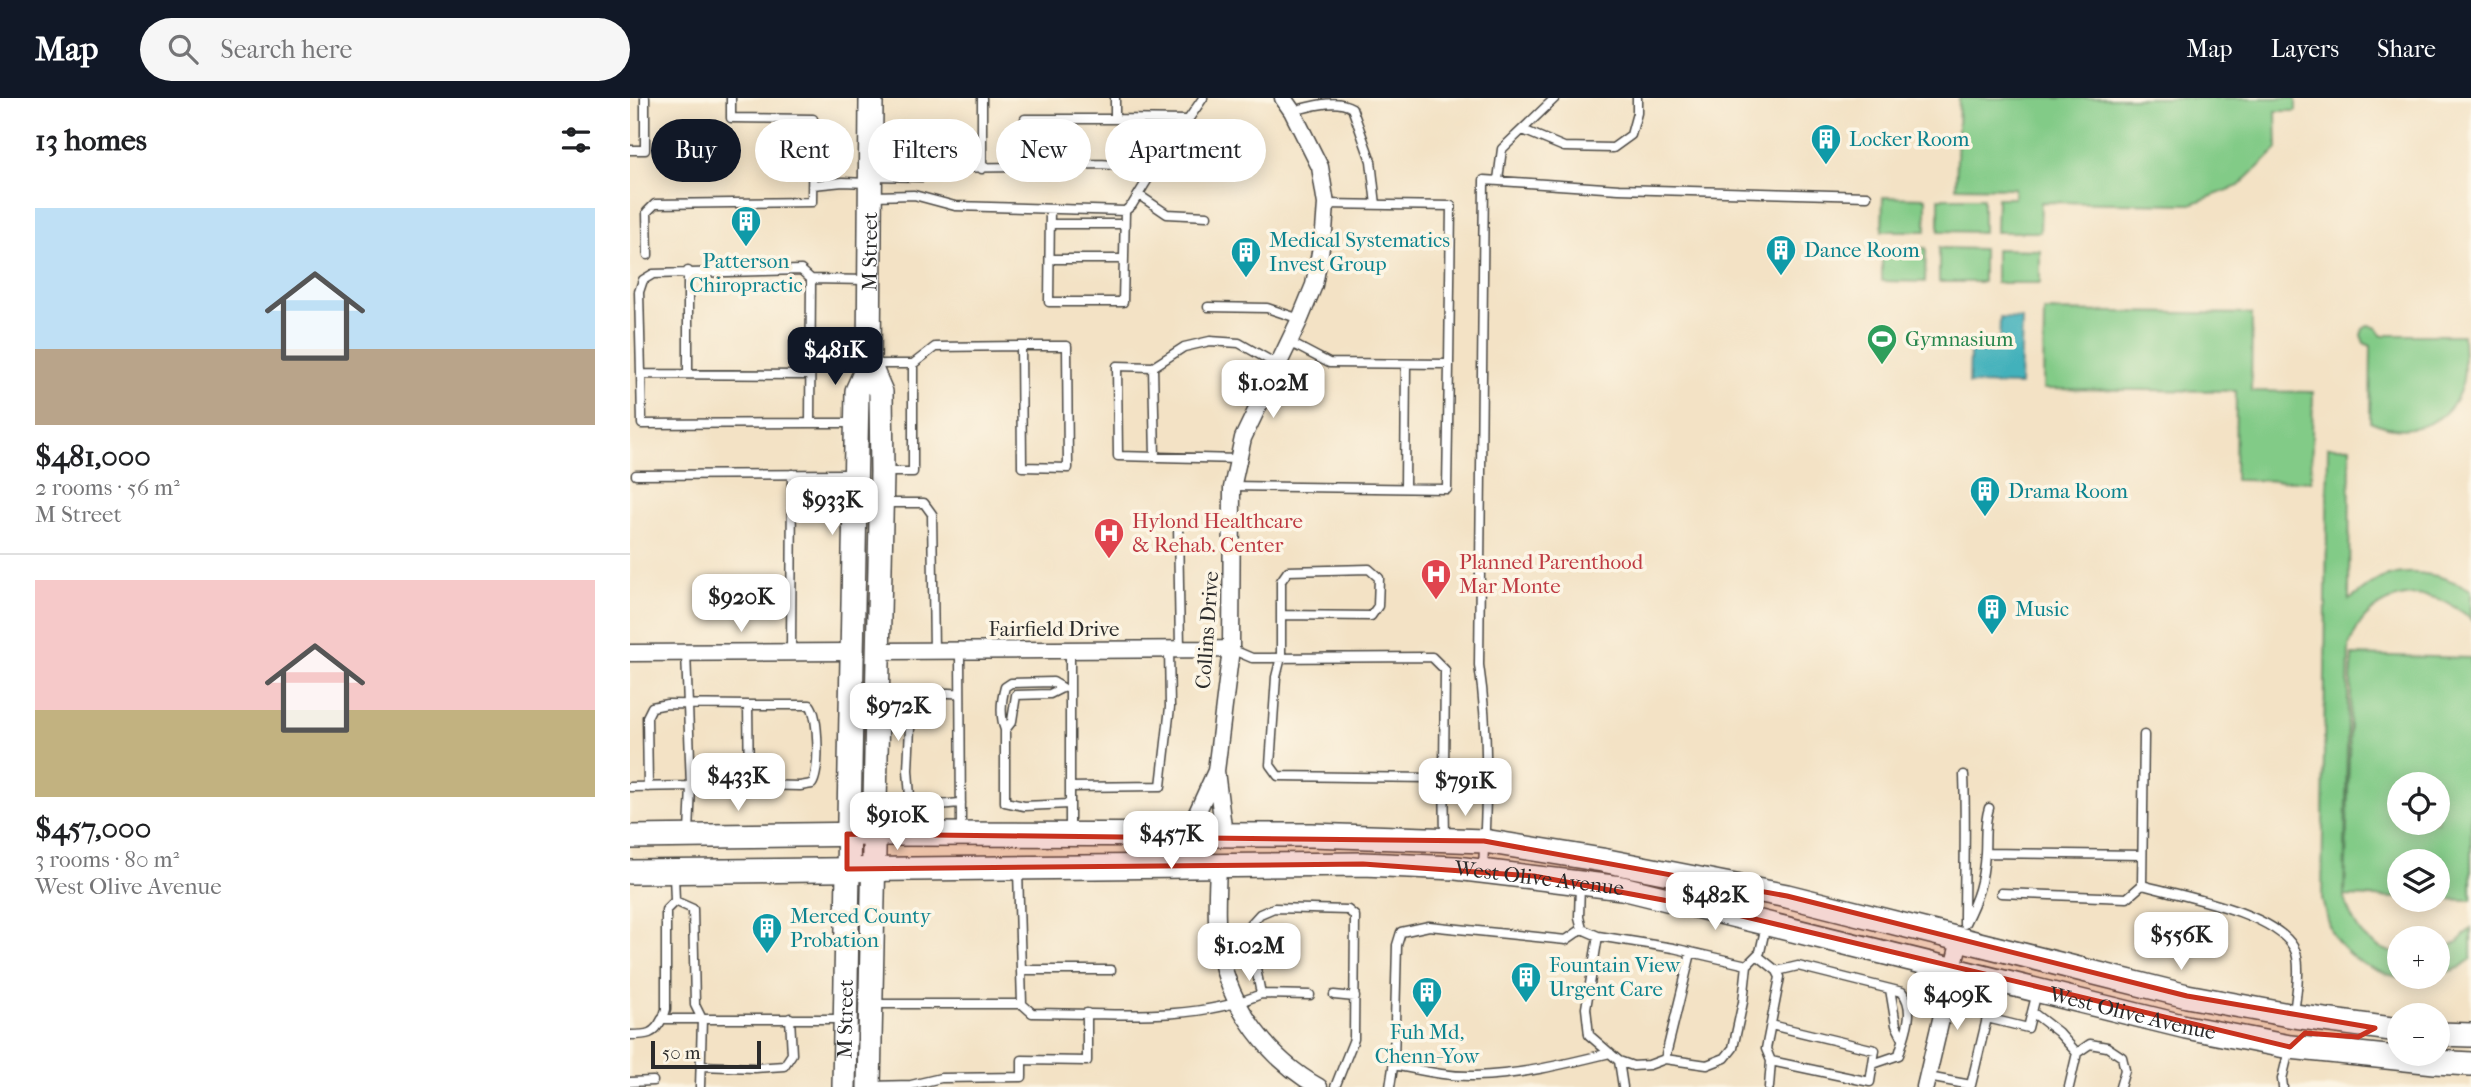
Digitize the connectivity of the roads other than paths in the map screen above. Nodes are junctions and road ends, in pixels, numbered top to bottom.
1 (645, 98) edge
2 (731, 98) edge
3 (871, 98) edge
4 (982, 98) edge
5 (1115, 98) edge
6 (1203, 98) edge
7 (1555, 98) edge
8 (1637, 98) edge
9 (1287, 105) edge
10 (982, 119) edge
11 (1115, 119) edge
12 (1189, 119) edge
13 (1522, 130) junction
14 (630, 150) edge
15 (996, 168) edge
16 (982, 169) edge
17 (1498, 180) junction
18 (890, 182) edge
19 (1146, 182) edge
20 (813, 185) junction
21 (870, 185) junction
22 (1139, 195) junction
23 (1867, 196) dead end
24 (1326, 204) junction
25 (1376, 205) junction
26 (1050, 209) junction
27 (1125, 211) junction
28 (1207, 216) dead end
29 (1050, 224) junction
30 (1124, 224) junction
31 (648, 255) dead end
32 (1050, 259) junction
33 (1124, 259) junction
34 (688, 271) junction
35 (811, 279) junction
36 (870, 280) junction
37 (1208, 307) dead end
38 (1300, 319) junction
39 (1289, 342) junction
40 (1021, 346) junction
41 (869, 364) junction
42 (913, 364) junction
43 (1406, 364) junction
44 (1448, 364) junction
45 (1279, 365) junction
46 (1153, 367) junction
47 (641, 374) junction
48 (688, 374) junction
49 (809, 374) junction
50 (810, 423) junction
51 (856, 423) junction
52 (1155, 457) junction
53 (1239, 459) junction
54 (882, 472) junction
55 (792, 474) junction
56 (855, 474) junction
57 (636, 475) dead end
58 (1232, 486) junction
59 (1405, 488) junction
60 (881, 503) junction
61 (1178, 523) dead end
62 (1281, 615) junction
63 (1070, 649) junction
64 (1174, 649) junction
65 (1231, 649) junction
66 (934, 651) junction
67 (960, 651) junction
68 (687, 652) junction
69 (791, 652) junction
70 (851, 652) junction
71 (878, 652) junction
72 (630, 653) edge
73 (1281, 657) junction
74 (1066, 687) junction
75 (960, 693) junction
76 (690, 705) junction
77 (748, 705) junction
78 (1004, 730) junction
79 (2144, 735) dead end
80 (1216, 771) junction
81 (1444, 771) junction
82 (1964, 775) dead end
83 (749, 785) junction
84 (691, 786) junction
85 (630, 787) edge
86 (648, 787) junction
87 (1070, 787) junction
88 (961, 803) junction
89 (1070, 804) junction
90 (1989, 808) dead end
91 (847, 834) junction
92 (875, 834) junction
93 (961, 834) junction
94 (1070, 835) junction
95 (1187, 835) junction
96 (1224, 835) junction
97 (1311, 835) junction
98 (630, 836) edge
99 (689, 836) junction
100 (1445, 839) junction
101 (1484, 841) junction
102 (1985, 853) junction
103 (2143, 855) junction
104 (1217, 866) junction
105 (1018, 868) junction
106 (1100, 868) junction
107 (847, 869) junction
108 (874, 869) junction
109 (1483, 870) junction
110 (630, 872) edge
111 (674, 872) junction
112 (1580, 882) junction
113 (2142, 885) junction
114 (2001, 893) dead end
115 (676, 901) junction
116 (1766, 922) junction
117 (1582, 929) junction
118 (1962, 932) junction
119 (1598, 936) junction
120 (1691, 953) junction
121 (1757, 955) junction
122 (1747, 965) junction
123 (1952, 968) junction
124 (1021, 970) junction
125 (1111, 970) dead end
126 (1777, 971) junction
127 (1890, 989) junction
128 (2037, 989) junction
129 (1261, 994) junction
130 (1310, 995) dead end
131 (1334, 995) dead end
132 (1355, 997) junction
133 (871, 1004) junction
134 (1022, 1004) junction
135 (1239, 1004) junction
136 (2032, 1012) junction
137 (1087, 1013) junction
138 (2294, 1016) junction
139 (790, 1018) junction
140 (663, 1019) junction
141 (702, 1019) junction
142 (845, 1019) junction
143 (1771, 1025) junction
144 (2375, 1028) junction
145 (2387, 1029) edge
146 (2450, 1034) edge
147 (630, 1035) edge
148 (2471, 1035) edge
149 (1903, 1039) junction
150 (2290, 1047) junction
151 (1610, 1053) junction
152 (2077, 1053) junction
153 (1665, 1059) junction
154 (1619, 1061) junction
155 (1771, 1061) junction
156 (1873, 1064) junction
157 (2471, 1064) edge
158 (1394, 1065) junction
159 (701, 1066) junction
160 (653, 1081) dead end
161 (630, 1082) edge
162 (1927, 1082) edge
163 (869, 1086) edge
164 (913, 1086) edge
165 (1972, 1086) edge
166 (700, 1087) edge
167 (844, 1087) edge
168 (1319, 1087) edge
169 (1335, 1087) edge
170 (1390, 1087) edge
171 (1623, 1087) edge
172 (1769, 1087) edge
173 (2069, 1087) edge
174 (2120, 1087) edge
175 (2283, 1087) edge

1 - 14 lane
2 - 20 lane
3 - 21 main road, M Street
4 - 10 lane
5 - 11 lane
6 - 12 lane
7 - 13 lane
8 - 13 lane
9 - 24 street, Collins Drive
9 - 25 lane
13 - 17 lane
15 - 16 lane
17 - 23 lane
17 - 101 lane
18 - 21 lane
19 - 22 lane
20 - 21 lane
20 - 31 lane
21 - 26 lane
21 - 36 main road, M Street
22 - 27 lane
22 - 28 lane
24 - 25 lane
24 - 38 street, Collins Drive
25 - 44 lane
26 - 27 lane
26 - 29 lane
27 - 30 lane
29 - 30 lane
29 - 32 lane
30 - 33 lane
32 - 33 lane
32 - 33 lane
34 - 35 lane
34 - 47 lane
34 - 48 lane
35 - 36 lane
35 - 49 lane
36 - 41 main road, M Street
37 - 38 lane
38 - 39 street, Collins Drive
39 - 43 lane
39 - 45 street, Collins Drive
40 - 40 lane
40 - 42 lane
41 - 42 lane
41 - 51 main road, M Street
41 - 54 main road, M Street
42 - 54 lane
43 - 44 lane
43 - 59 lane
44 - 59 lane
45 - 46 lane
45 - 53 street, Collins Drive
46 - 52 lane
46 - 52 lane
47 - 48 lane
47 - 50 lane
48 - 49 lane
49 - 50 lane
50 - 51 lane
51 - 56 main road, M Street
52 - 53 lane
53 - 58 street, Collins Drive
54 - 60 main road, M Street
55 - 56 lane
55 - 57 lane
55 - 69 lane
56 - 70 main road, M Street
58 - 59 lane
58 - 65 street, Collins Drive
60 - 66 lane
60 - 71 main road, M Street
61 - 64 lane
62 - 62 lane
62 - 73 lane
63 - 64 street, Fairfield Drive
63 - 67 street, Fairfield Drive
63 - 74 lane
64 - 65 street, Fairfield Drive
64 - 87 lane
65 - 73 lane
65 - 80 street, Collins Drive
66 - 67 street, Fairfield Drive
66 - 71 street, Fairfield Drive
67 - 75 lane
68 - 69 street
68 - 72 street
68 - 76 lane
69 - 70 street
70 - 91 main road, M Street
71 - 92 main road, M Street
73 - 81 lane
73 - 81 lane
74 - 78 lane
74 - 78 lane
74 - 87 lane
75 - 88 lane
75 - 88 lane
76 - 77 lane
76 - 84 lane
76 - 86 lane
77 - 83 lane
77 - 83 lane
78 - 89 lane
79 - 103 lane
80 - 95 street, Collins Drive
80 - 96 street, Collins Drive
81 - 100 lane
82 - 118 lane
83 - 84 lane
84 - 86 lane
84 - 99 lane
85 - 86 lane
87 - 89 lane
88 - 93 lane
89 - 94 lane
90 - 102 lane
91 - 92 main road, West Olive Avenue
91 - 99 main road, West Olive Avenue
91 - 107 main road, M Street
92 - 93 main road, West Olive Avenue
92 - 108 main road, M Street
93 - 94 main road, West Olive Avenue
94 - 95 main road, West Olive Avenue
95 - 96 main road, West Olive Avenue
96 - 97 main road, West Olive Avenue
96 - 106 main road
97 - 100 main road, West Olive Avenue
97 - 104 main road
98 - 99 main road, West Olive Avenue
100 - 101 main road, West Olive Avenue
101 - 109 lane
101 - 118 main road, West Olive Avenue
102 - 103 lane
102 - 118 lane
103 - 113 lane
104 - 106 main road, West Olive Avenue
104 - 109 main road, West Olive Avenue
104 - 135 street
105 - 106 main road, West Olive Avenue
105 - 108 main road, West Olive Avenue
105 - 124 lane
107 - 108 main road, West Olive Avenue
107 - 111 main road, West Olive Avenue
107 - 142 main road, M Street
108 - 133 main road, M Street
109 - 112 main road, West Olive Avenue
110 - 111 main road, West Olive Avenue
111 - 115 lane
112 - 116 main road, West Olive Avenue
112 - 117 lane
113 - 114 lane
113 - 138 lane
115 - 140 lane
115 - 141 lane
116 - 121 lane
116 - 123 main road, West Olive Avenue
117 - 119 lane
117 - 158 lane
118 - 123 street
118 - 138 main road, West Olive Avenue
119 - 120 lane
119 - 151 lane
120 - 122 lane
120 - 153 lane
121 - 122 lane
121 - 126 lane
122 - 153 lane
123 - 128 main road, West Olive Avenue
123 - 162 street
124 - 125 lane
124 - 134 lane
126 - 127 lane
126 - 143 lane
127 - 149 lane
127 - 149 lane
128 - 136 lane
128 - 150 main road, West Olive Avenue
129 - 130 lane
129 - 132 lane
129 - 135 lane
131 - 132 lane
132 - 169 lane
133 - 134 lane
133 - 163 main road, M Street
134 - 137 lane
135 - 137 lane
135 - 168 street
136 - 152 lane
136 - 165 lane
137 - 164 lane
138 - 144 main road, West Olive Avenue
139 - 141 lane
139 - 142 lane
139 - 159 lane
140 - 141 lane
140 - 147 lane
141 - 159 lane
142 - 167 main road, M Street
143 - 155 lane
143 - 156 lane
144 - 145 main road, West Olive Avenue
144 - 150 main road
146 - 148 main road
149 - 156 lane
150 - 157 main road, West Olive Avenue
150 - 175 lane
151 - 154 lane
151 - 158 lane
152 - 173 lane
152 - 174 lane
153 - 154 lane
154 - 171 lane
155 - 156 lane
155 - 172 lane
158 - 170 lane
159 - 166 lane
160 - 161 lane
162 - 165 lane
163 - 164 lane

